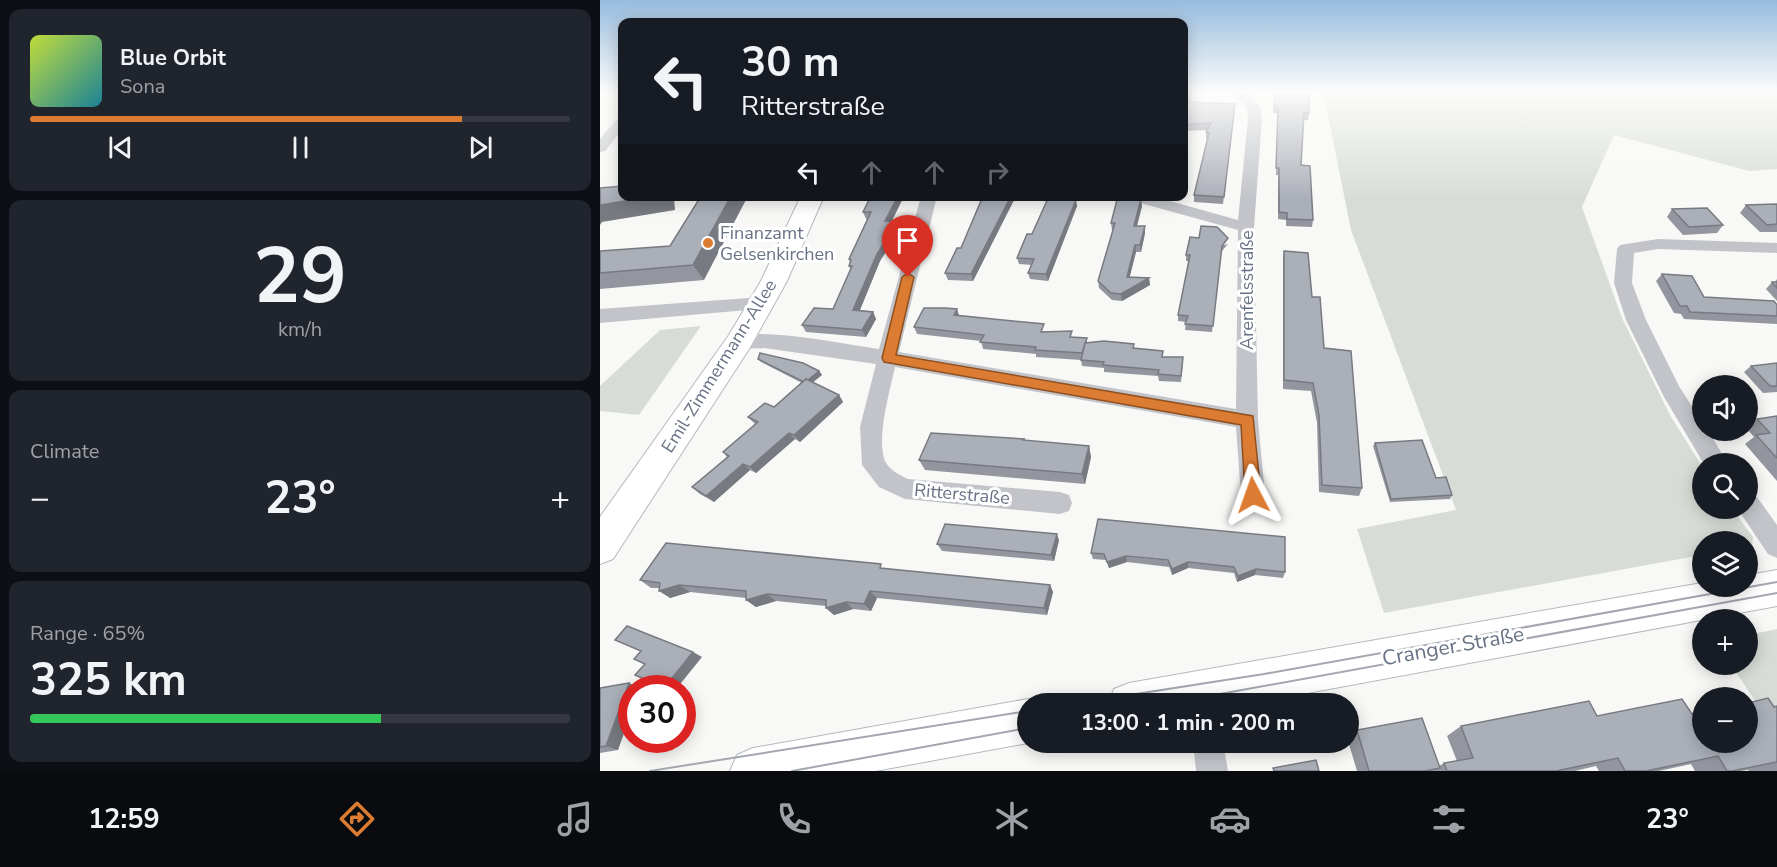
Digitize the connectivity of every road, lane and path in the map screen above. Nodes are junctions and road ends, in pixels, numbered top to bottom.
1 (618, 127) edge
2 (1254, 127) edge
3 (600, 148) edge
4 (811, 201) edge
5 (928, 201) edge
6 (1150, 201) edge
7 (1246, 227) junction
8 (1777, 248) edge
9 (762, 303) junction
10 (600, 316) edge
11 (739, 342) junction
12 (889, 358) junction
13 (1248, 420) junction
14 (1710, 453) edge
15 (1253, 495) dead end
16 (1060, 503) dead end
17 (1757, 519) edge
18 (604, 539) edge
19 (1777, 546) edge
20 (1777, 588) edge
21 (1222, 693) edge
22 (1017, 723) edge
23 (1210, 753) edge
24 (753, 771) edge
25 (1212, 771) edge

1 - 3 street
2 - 7 street, Arenfelsstraße
4 - 9 main road, Emil-Zimmermann-Allee
5 - 12 street, Ritterstraße
6 - 7 street
7 - 13 street, Arenfelsstraße
8 - 14 street
9 - 10 street
9 - 11 main road, Emil-Zimmermann-Allee
11 - 12 street
11 - 18 main road, Emil-Zimmermann-Allee
12 - 13 street
12 - 16 street, Ritterstraße
13 - 15 street, Arenfelsstraße
17 - 19 street
20 - 21 main road, Cranger Straße
22 - 24 main road
23 - 25 street

